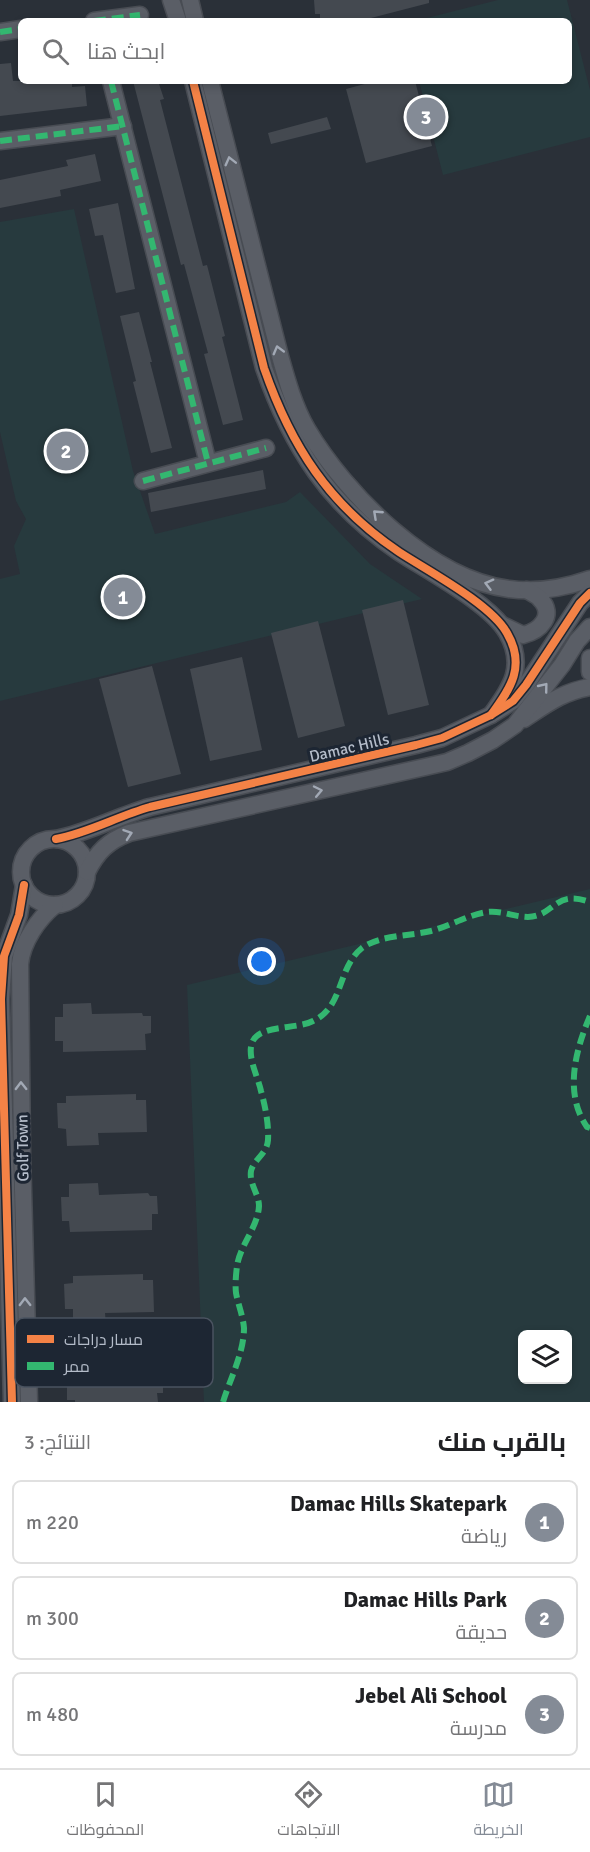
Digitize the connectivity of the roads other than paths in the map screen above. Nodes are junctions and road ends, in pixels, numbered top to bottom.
1 (171, 0) edge
2 (190, 0) edge
3 (140, 15) dead end
4 (117, 18) edge
5 (177, 18) edge
6 (194, 18) edge
7 (18, 29) edge
8 (0, 32) edge
9 (112, 84) edge
10 (194, 84) edge
11 (211, 84) edge
12 (123, 126) junction
13 (0, 141) edge
14 (266, 448) dead end
15 (208, 464) junction
16 (143, 481) dead end
17 (590, 579) edge
18 (527, 591) junction
19 (590, 593) edge
20 (501, 624) junction
21 (590, 627) edge
22 (590, 658) edge
23 (590, 672) edge
24 (590, 687) edge
25 (491, 715) junction
26 (515, 725) junction
27 (56, 839) junction
28 (87, 872) junction
29 (24, 885) junction
30 (55, 905) junction
31 (27, 1318) edge
32 (29, 1387) edge
33 (12, 1402) edge
34 (29, 1402) edge

1 - 5 street
2 - 6 street
3 - 4 street
7 - 8 street
9 - 12 street
10 - 20 street
18 -> 11 street
12 - 13 street
12 - 15 street
14 - 15 street
15 - 16 street
17 - 18 street
18 - 20 street
19 - 25 street, Damac Hills
20 - 25 street
26 -> 21 street
22 - 23 street
24 - 26 street
25 - 27 street, Damac Hills
28 -> 26 street
27 - 28 street
27 - 29 street
28 - 30 street
29 - 30 street
29 - 33 street, Golf Town
31 -> 30 street, Golf Town
34 -> 32 street, Golf Town

